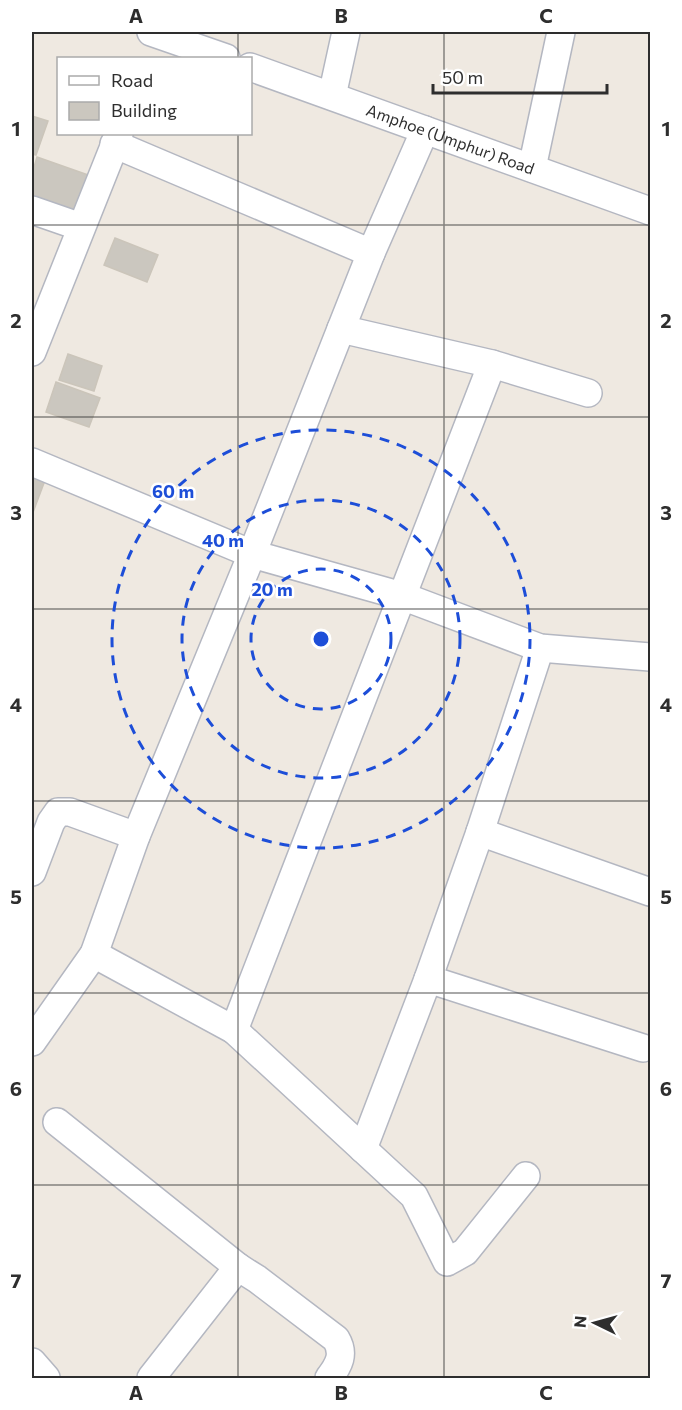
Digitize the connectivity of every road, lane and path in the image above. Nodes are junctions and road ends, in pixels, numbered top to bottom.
1 (346, 32) edge
2 (561, 32) edge
3 (156, 42) edge
4 (222, 57) edge
5 (252, 68) edge
6 (332, 96) junction
7 (425, 130) junction
8 (116, 139) edge
9 (532, 168) junction
10 (32, 210) edge
11 (651, 211) edge
12 (81, 227) junction
13 (371, 253) junction
14 (341, 329) junction
15 (32, 352) edge
16 (492, 364) junction
17 (588, 393) dead end
18 (32, 462) edge
19 (252, 554) junction
20 (402, 596) junction
21 (540, 648) junction
22 (651, 657) edge
23 (480, 832) junction
24 (136, 836) junction
25 (32, 872) edge
26 (651, 892) edge
27 (94, 954) junction
28 (428, 979) junction
29 (234, 1030) junction
30 (32, 1042) edge
31 (643, 1048) dead end
32 (57, 1122) dead end
33 (363, 1149) junction
34 (526, 1176) dead end
35 (238, 1267) junction
36 (32, 1362) edge
37 (46, 1378) edge
38 (151, 1378) edge
39 (329, 1378) edge

1 - 6 street
2 - 9 street
3 - 4 street
5 - 6 street, Amphoe (Umphur) Road
6 - 7 street, Amphoe (Umphur) Road
7 - 9 street, Amphoe (Umphur) Road
7 - 13 street
8 - 12 street
8 - 13 street
9 - 11 street, Amphoe (Umphur) Road
10 - 12 street
12 - 15 street
13 - 14 street
14 - 16 street
14 - 19 street
16 - 17 street
16 - 20 street
18 - 19 street
19 - 20 street
19 - 24 street
20 - 21 street
20 - 29 street
21 - 22 street
21 - 23 street
23 - 26 street
23 - 28 street
24 - 25 street
24 - 27 street
27 - 29 street
27 - 30 street
28 - 31 street
28 - 33 street
29 - 33 street
32 - 35 street
33 - 34 street
35 - 38 street
35 - 39 street
36 - 37 street

